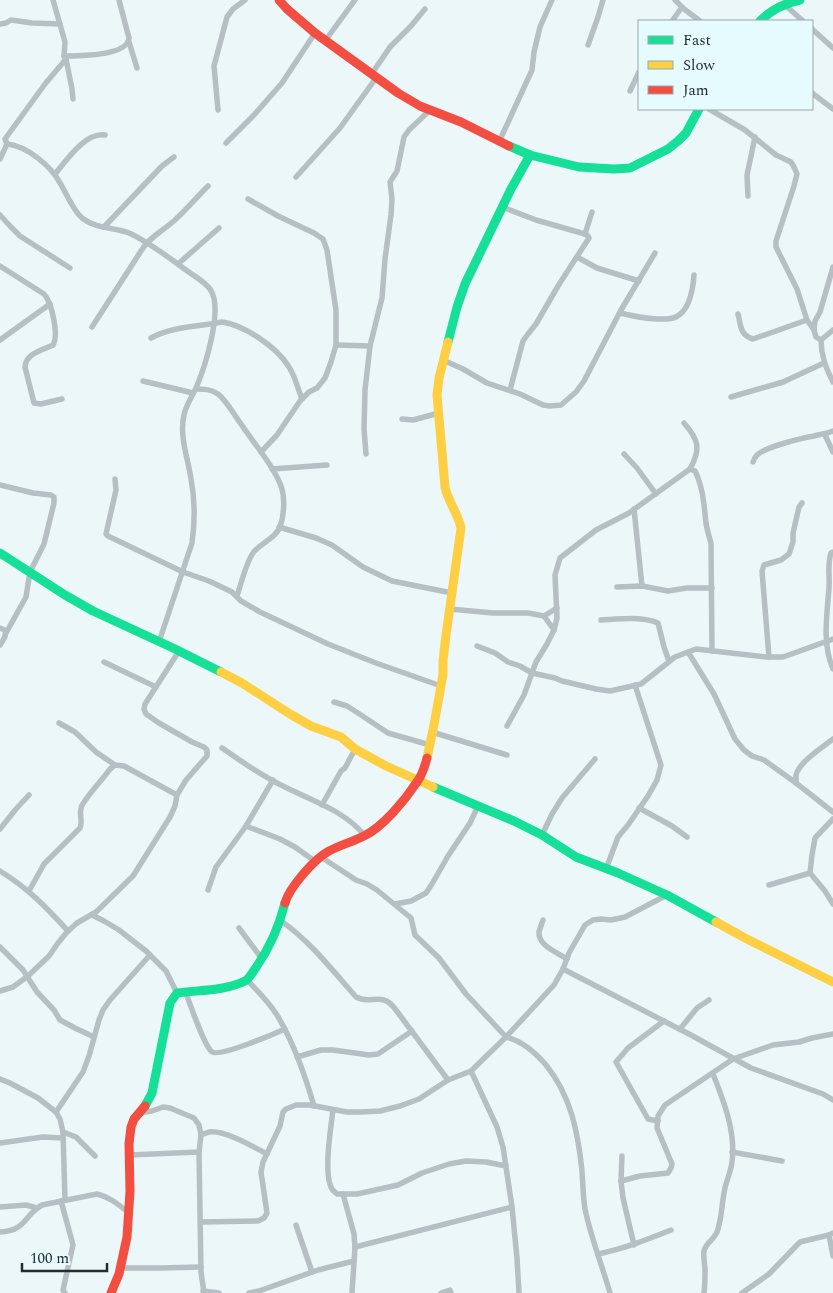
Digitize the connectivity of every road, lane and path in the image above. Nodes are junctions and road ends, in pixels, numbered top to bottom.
1 (53, 0) edge
2 (119, 0) edge
3 (245, 0) edge
4 (279, 0) edge
5 (355, 0) edge
6 (552, 0) edge
7 (603, 0) edge
8 (675, 0) edge
9 (793, 2) edge
10 (682, 7) junction
11 (425, 9) dead end
12 (673, 20) edge
13 (699, 20) edge
14 (761, 20) edge
15 (802, 20) edge
16 (0, 24) edge
17 (60, 24) junction
18 (813, 30) edge
19 (315, 33) junction
20 (324, 41) junction
21 (129, 42) junction
22 (588, 45) dead end
23 (833, 48) edge
24 (65, 58) junction
25 (137, 68) dead end
26 (638, 74) edge
27 (374, 76) junction
28 (630, 91) dead end
29 (813, 93) edge
30 (73, 99) dead end
31 (420, 106) junction
32 (833, 109) edge
33 (218, 110) dead end
34 (430, 110) junction
35 (698, 110) edge
36 (711, 110) edge
37 (420, 120) junction
38 (105, 135) dead end
39 (755, 137) junction
40 (4, 140) edge
41 (499, 142) junction
42 (226, 143) dead end
43 (530, 155) junction
44 (174, 157) dead end
45 (0, 159) edge
46 (55, 174) junction
47 (296, 176) dead end
48 (208, 186) dead end
49 (748, 196) dead end
50 (248, 199) dead end
51 (502, 207) junction
52 (592, 212) dead end
53 (0, 215) edge
54 (104, 228) junction
55 (219, 228) dead end
56 (585, 234) junction
57 (146, 243) junction
58 (655, 253) dead end
59 (577, 258) junction
60 (178, 264) junction
61 (0, 266) edge
62 (833, 267) edge
63 (70, 268) dead end
64 (694, 275) dead end
65 (638, 281) junction
66 (50, 304) junction
67 (620, 313) junction
68 (738, 314) dead end
69 (807, 320) junction
70 (213, 324) junction
71 (92, 327) dead end
72 (814, 330) junction
73 (833, 330) edge
74 (151, 338) dead end
75 (0, 340) edge
76 (821, 340) junction
77 (336, 345) junction
78 (370, 346) junction
79 (443, 360) junction
80 (824, 363) junction
81 (143, 381) dead end
82 (833, 382) edge
83 (510, 390) junction
84 (194, 391) junction
85 (731, 397) dead end
86 (62, 399) dead end
87 (302, 399) junction
88 (439, 413) junction
89 (402, 419) dead end
90 (684, 423) dead end
91 (833, 431) edge
92 (825, 435) junction
93 (261, 452) junction
94 (833, 452) edge
95 (366, 454) dead end
96 (624, 454) dead end
97 (753, 462) dead end
98 (327, 466) dead end
99 (272, 469) junction
100 (690, 469) junction
101 (115, 480) dead end
102 (0, 485) edge
103 (656, 494) junction
104 (802, 504) dead end
105 (634, 509) junction
106 (280, 527) junction
107 (833, 552) edge
108 (2, 556) edge
109 (30, 572) junction
110 (183, 572) junction
111 (642, 586) junction
112 (831, 586) edge
113 (617, 587) dead end
114 (712, 588) junction
115 (452, 593) junction
116 (237, 596) junction
117 (557, 608) junction
118 (450, 609) junction
119 (544, 616) junction
120 (602, 620) dead end
121 (0, 628) edge
122 (554, 630) junction
123 (6, 633) junction
124 (830, 640) edge
125 (160, 642) junction
126 (0, 645) edge
127 (477, 646) dead end
128 (178, 651) junction
129 (712, 651) junction
130 (688, 652) junction
131 (769, 657) junction
132 (670, 661) junction
133 (104, 662) dead end
134 (833, 670) edge
135 (532, 673) junction
136 (635, 685) junction
137 (441, 686) junction
138 (156, 687) junction
139 (334, 702) dead end
140 (59, 722) dead end
141 (507, 726) dead end
142 (432, 732) junction
143 (833, 739) edge
144 (430, 745) junction
145 (222, 748) dead end
146 (355, 749) junction
147 (507, 755) dead end
148 (596, 760) dead end
149 (115, 765) junction
150 (273, 780) junction
151 (418, 781) junction
152 (796, 783) junction
153 (29, 795) dead end
154 (177, 795) junction
155 (322, 805) junction
156 (478, 806) junction
157 (639, 808) junction
158 (833, 812) edge
159 (833, 819) edge
160 (246, 826) junction
161 (0, 829) edge
162 (542, 835) junction
163 (365, 836) junction
164 (687, 837) dead end
165 (318, 860) junction
166 (606, 869) junction
167 (0, 870) edge
168 (810, 872) junction
169 (770, 885) dead end
170 (208, 890) dead end
171 (29, 891) junction
172 (667, 896) junction
173 (411, 901) junction
174 (395, 904) junction
175 (833, 904) edge
176 (407, 914) junction
177 (92, 915) junction
178 (544, 920) dead end
179 (281, 921) junction
180 (239, 928) dead end
181 (68, 931) junction
182 (0, 947) edge
183 (150, 955) junction
184 (262, 959) junction
185 (567, 959) junction
186 (563, 969) junction
187 (28, 976) junction
188 (246, 980) junction
189 (833, 982) edge
190 (0, 991) edge
191 (181, 992) junction
192 (708, 1000) dead end
193 (664, 1021) junction
194 (285, 1029) junction
195 (680, 1030) junction
196 (412, 1031) junction
197 (833, 1034) edge
198 (94, 1037) junction
199 (506, 1037) junction
200 (297, 1057) junction
201 (734, 1059) junction
202 (471, 1071) junction
203 (712, 1074) junction
204 (0, 1079) edge
205 (448, 1080) junction
206 (833, 1100) edge
207 (314, 1106) junction
208 (333, 1110) junction
209 (56, 1112) junction
210 (139, 1113) junction
211 (658, 1121) junction
212 (63, 1135) junction
213 (201, 1135) junction
214 (0, 1143) edge
215 (200, 1152) junction
216 (732, 1152) junction
217 (267, 1154) junction
218 (129, 1155) junction
219 (95, 1156) dead end
220 (622, 1156) dead end
221 (782, 1161) dead end
222 (506, 1166) junction
223 (621, 1181) junction
224 (343, 1194) junction
225 (63, 1200) junction
226 (0, 1207) edge
227 (512, 1207) junction
228 (37, 1208) junction
229 (129, 1213) junction
230 (200, 1222) junction
231 (296, 1225) dead end
232 (671, 1230) dead end
233 (0, 1232) edge
234 (831, 1234) edge
235 (634, 1245) junction
236 (355, 1246) junction
237 (598, 1254) junction
238 (833, 1256) edge
239 (354, 1261) junction
240 (201, 1267) junction
241 (120, 1268) junction
242 (312, 1272) junction
243 (204, 1292) edge
244 (610, 1292) edge
245 (65, 1293) edge
246 (111, 1293) edge
247 (219, 1293) edge
248 (249, 1293) edge
249 (352, 1293) edge
250 (441, 1293) edge
251 (451, 1293) edge
252 (519, 1293) edge
253 (603, 1293) edge
254 (704, 1293) edge
255 (742, 1293) edge

1 - 17 street
2 - 21 street
3 - 33 street
4 - 19 street
5 - 20 street
6 - 41 street
7 - 22 street
8 - 10 street
9 - 14 street
9 - 15 street
10 - 12 street
10 - 13 street
11 - 27 street
16 - 17 street
17 - 24 street
18 - 23 street
19 - 20 street
19 - 42 street
20 - 27 street
21 - 24 street
21 - 25 street
24 - 30 street
24 - 40 street
26 - 28 street
27 - 31 street
27 - 47 street
29 - 32 street
31 - 34 street
31 - 37 street
34 - 37 street
34 - 41 street
35 - 43 street
36 - 39 street
37 - 78 street
38 - 46 street
39 - 49 street
39 - 69 street
40 - 45 street
40 - 46 street
41 - 43 street
43 - 51 street
44 - 54 street
46 - 54 street
48 - 57 street
50 - 77 street
51 - 56 street
51 - 79 street
52 - 56 street
53 - 63 street
54 - 57 street
55 - 60 street
56 - 59 street
57 - 60 street
57 - 71 street
58 - 65 street
59 - 65 street
59 - 83 street
60 - 70 street
61 - 66 street
62 - 72 street
64 - 67 street
65 - 67 street
66 - 75 street
66 - 86 street
67 - 83 street
68 - 69 street
69 - 72 street
70 - 74 street
70 - 84 street
70 - 87 street
72 - 76 street
73 - 76 street
76 - 80 street
77 - 78 street
77 - 87 street
78 - 95 street
79 - 83 street
79 - 88 street
80 - 82 street
80 - 85 street
81 - 84 street
84 - 93 street
84 - 110 street
87 - 93 street
88 - 89 street
88 - 115 street
90 - 100 street
91 - 92 street
92 - 94 street
92 - 97 street
93 - 99 street
96 - 103 street
98 - 99 street
99 - 106 street
100 - 103 street
100 - 114 street
101 - 110 street
102 - 109 street
103 - 105 street
104 - 131 street
105 - 111 street
105 - 117 street
106 - 115 street
106 - 116 street
107 - 112 street
108 - 109 street
109 - 123 street
109 - 125 street
110 - 116 street
110 - 125 street
111 - 113 street
111 - 114 street
112 - 124 street
114 - 129 street
115 - 118 street
116 - 137 street
117 - 119 street
117 - 122 street
118 - 119 street
118 - 137 street
119 - 122 street
120 - 132 street
121 - 123 street
122 - 135 street
123 - 126 street
124 - 131 street
124 - 134 street
125 - 128 street
127 - 135 street
128 - 138 street
128 - 146 street
129 - 130 street
129 - 131 street
130 - 132 street
130 - 152 street
132 - 136 street
133 - 138 street
135 - 136 street
135 - 141 street
136 - 157 street
137 - 142 street
138 - 154 street
139 - 144 street
140 - 149 street
142 - 144 street
142 - 147 street
143 - 152 street
144 - 151 street
145 - 150 street
146 - 151 street
146 - 155 street
148 - 162 street
149 - 154 street
149 - 171 street
150 - 155 street
150 - 160 street
151 - 156 street
151 - 163 street
152 - 158 street
153 - 161 street
154 - 177 street
155 - 163 street
156 - 162 street
156 - 173 street
157 - 164 street
157 - 166 street
159 - 168 street
160 - 165 street
160 - 170 street
162 - 166 street
163 - 165 street
165 - 174 street
165 - 179 street
166 - 172 street
167 - 171 street
168 - 169 street
168 - 175 street
171 - 181 street
172 - 185 street
172 - 189 street
173 - 174 street
173 - 176 street
174 - 176 street
176 - 199 street
177 - 181 street
177 - 183 street
178 - 185 street
179 - 184 street
179 - 196 street
180 - 184 street
181 - 187 street
182 - 187 street
183 - 191 street
183 - 198 street
184 - 188 street
185 - 186 street
186 - 193 street
186 - 199 street
187 - 190 street
187 - 198 street
188 - 191 street
188 - 194 street
191 - 194 street
191 - 210 street
192 - 195 street
193 - 195 street
193 - 211 street
194 - 200 street
195 - 201 street
196 - 200 street
196 - 205 street
197 - 201 street
198 - 209 street
199 - 202 street
199 - 237 street
200 - 207 street
201 - 203 street
201 - 206 street
202 - 205 street
202 - 222 street
203 - 211 street
203 - 216 street
204 - 209 street
205 - 208 street
207 - 208 street
207 - 217 street
208 - 224 street
209 - 212 street
210 - 213 street
210 - 218 street
211 - 223 street
212 - 214 street
212 - 219 street
212 - 225 street
213 - 215 street
213 - 217 street
215 - 218 street
215 - 230 street
216 - 221 street
216 - 254 street
217 - 230 street
218 - 229 street
220 - 223 street
222 - 224 street
222 - 227 street
223 - 235 street
224 - 236 street
225 - 228 street
225 - 229 street
225 - 245 street
226 - 228 street
227 - 236 street
227 - 252 street
228 - 233 street
229 - 241 street
230 - 240 street
231 - 242 street
232 - 235 street
234 - 238 street
234 - 255 street
235 - 237 street
236 - 239 street
237 - 244 street
239 - 242 street
239 - 249 street
240 - 241 street
240 - 243 street
241 - 246 street
242 - 248 street
243 - 247 street
244 - 253 street
250 - 251 street

